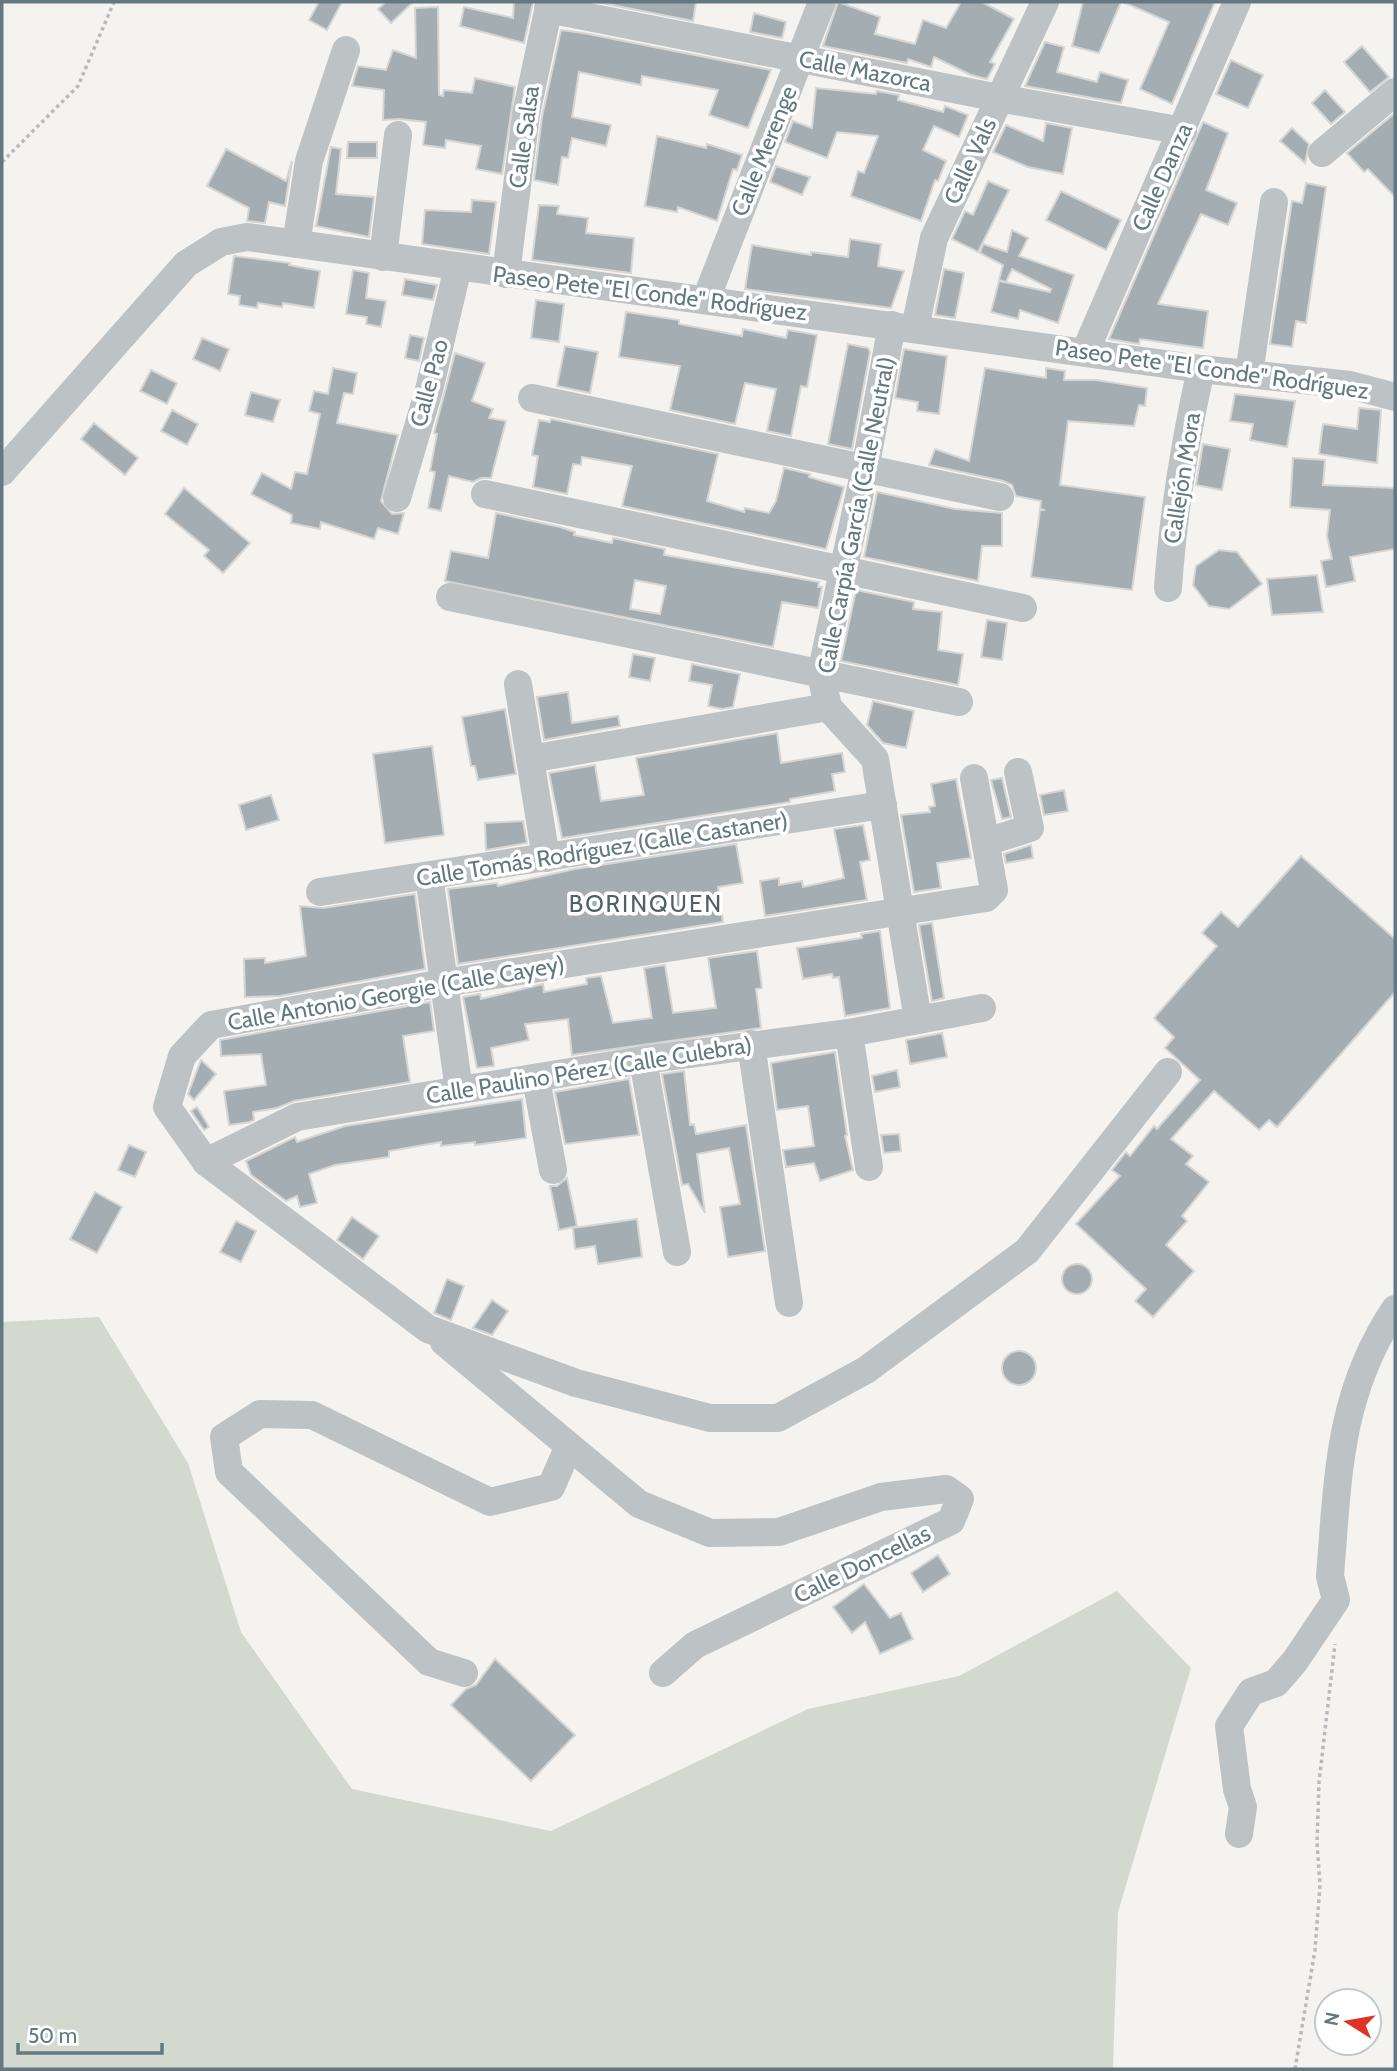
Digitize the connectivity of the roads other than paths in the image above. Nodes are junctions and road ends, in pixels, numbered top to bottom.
1 (822, 2) edge
2 (1045, 2) edge
3 (1237, 2) edge
4 (549, 5) edge
5 (346, 50) dead end
6 (801, 58) junction
7 (1395, 92) edge
8 (999, 98) junction
9 (1183, 131) junction
10 (398, 135) dead end
11 (1322, 153) dead end
12 (1274, 202) dead end
13 (296, 244) junction
14 (383, 257) junction
15 (458, 267) junction
16 (506, 274) junction
17 (706, 299) junction
18 (903, 326) junction
19 (1084, 352) junction
20 (1201, 369) junction
21 (1249, 374) junction
22 (1395, 397) edge
23 (532, 398) dead end
24 (865, 469) junction
25 (2, 472) edge
26 (485, 494) dead end
27 (397, 498) dead end
28 (999, 498) dead end
29 (843, 572) junction
30 (1168, 588) dead end
31 (450, 597) dead end
32 (1023, 608) dead end
33 (821, 674) junction
34 (518, 684) dead end
35 (959, 702) dead end
36 (828, 707) junction
37 (530, 759) junction
38 (1018, 772) dead end
39 (974, 778) dead end
40 (883, 805) junction
41 (986, 842) junction
42 (546, 858) junction
43 (429, 876) junction
44 (320, 892) dead end
45 (901, 912) junction
46 (443, 983) junction
47 (982, 1008) dead end
48 (918, 1020) junction
49 (849, 1033) junction
50 (751, 1044) junction
51 (643, 1060) junction
52 (1168, 1072) dead end
53 (536, 1079) junction
54 (459, 1090) junction
55 (206, 1162) junction
56 (869, 1167) dead end
57 (552, 1170) dead end
58 (677, 1252) dead end
59 (789, 1303) dead end
60 (1395, 1309) edge
61 (428, 1329) junction
62 (569, 1446) junction
63 (663, 1673) dead end
64 (464, 1674) dead end
65 (1239, 1834) dead end

1 - 6 street, Calle Merenge
2 - 8 street, Calle Vals
3 - 9 street, Calle Danza
4 - 6 street, Calle Mazorca
4 - 16 street, Calle Salsa
5 - 13 street
6 - 8 street, Calle Mazorca
6 - 17 street, Calle Merenge
7 - 11 street
8 - 9 street, Calle Mazorca
8 - 18 street, Calle Vals
9 - 19 street, Calle Danza
10 - 14 street
12 - 21 street
13 - 14 street, Paseo Pete "El Conde" Rodríguez
13 - 25 street, Paseo Pete "El Conde" Rodríguez
14 - 15 street, Paseo Pete "El Conde" Rodríguez
15 - 16 street, Paseo Pete "El Conde" Rodríguez
15 - 27 street, Calle Pao
16 - 17 street, Paseo Pete "El Conde" Rodríguez
17 - 18 street, Paseo Pete "El Conde" Rodríguez
18 - 19 street, Paseo Pete "El Conde" Rodríguez
18 - 24 street, Calle Carpía García (Calle Neutral)
19 - 20 street, Paseo Pete "El Conde" Rodríguez
20 - 21 street, Paseo Pete "El Conde" Rodríguez
20 - 30 street, Callejón Mora
21 - 22 street, Paseo Pete "El Conde" Rodríguez
23 - 24 street
24 - 28 street
24 - 29 street, Calle Carpía García (Calle Neutral)
26 - 29 street
29 - 32 street
29 - 33 street, Calle Carpía García (Calle Neutral)
31 - 33 street
33 - 35 street
33 - 36 street, Calle Carpía García (Calle Neutral)
34 - 37 street
36 - 37 street
36 - 40 street, Calle Carpía García (Calle Neutral)
37 - 42 street
38 - 41 street
39 - 41 street
40 - 42 street, Calle Tomás Rodríguez (Calle Castaner)
40 - 45 street, Calle Carpía García (Calle Neutral)
41 - 45 street, Calle Antonio Georgie (Calle Cayey)
42 - 43 street, Calle Tomás Rodríguez (Calle Castaner)
43 - 44 street, Calle Tomás Rodríguez (Calle Castaner)
43 - 46 street
45 - 46 street, Calle Antonio Georgie (Calle Cayey)
45 - 48 street, Calle Carpía García (Calle Neutral)
46 - 54 street
46 - 55 street, Calle Antonio Georgie (Calle Cayey)
47 - 48 street, Calle Paulino Pérez (Calle Culebra)
48 - 49 street, Calle Paulino Pérez (Calle Culebra)
49 - 50 street, Calle Paulino Pérez (Calle Culebra)
49 - 56 street
50 - 51 street, Calle Paulino Pérez (Calle Culebra)
50 - 59 street
51 - 53 street, Calle Paulino Pérez (Calle Culebra)
51 - 58 street
52 - 61 street, Calle Antonio Georgie (Calle Cayey)
53 - 54 street, Calle Paulino Pérez (Calle Culebra)
53 - 57 street
54 - 55 street, Calle Paulino Pérez (Calle Culebra)
55 - 61 street, Calle Antonio Georgie (Calle Cayey)
60 - 65 street
61 - 62 street, Calle Doncellas
62 - 63 street, Calle Doncellas
62 - 64 street

